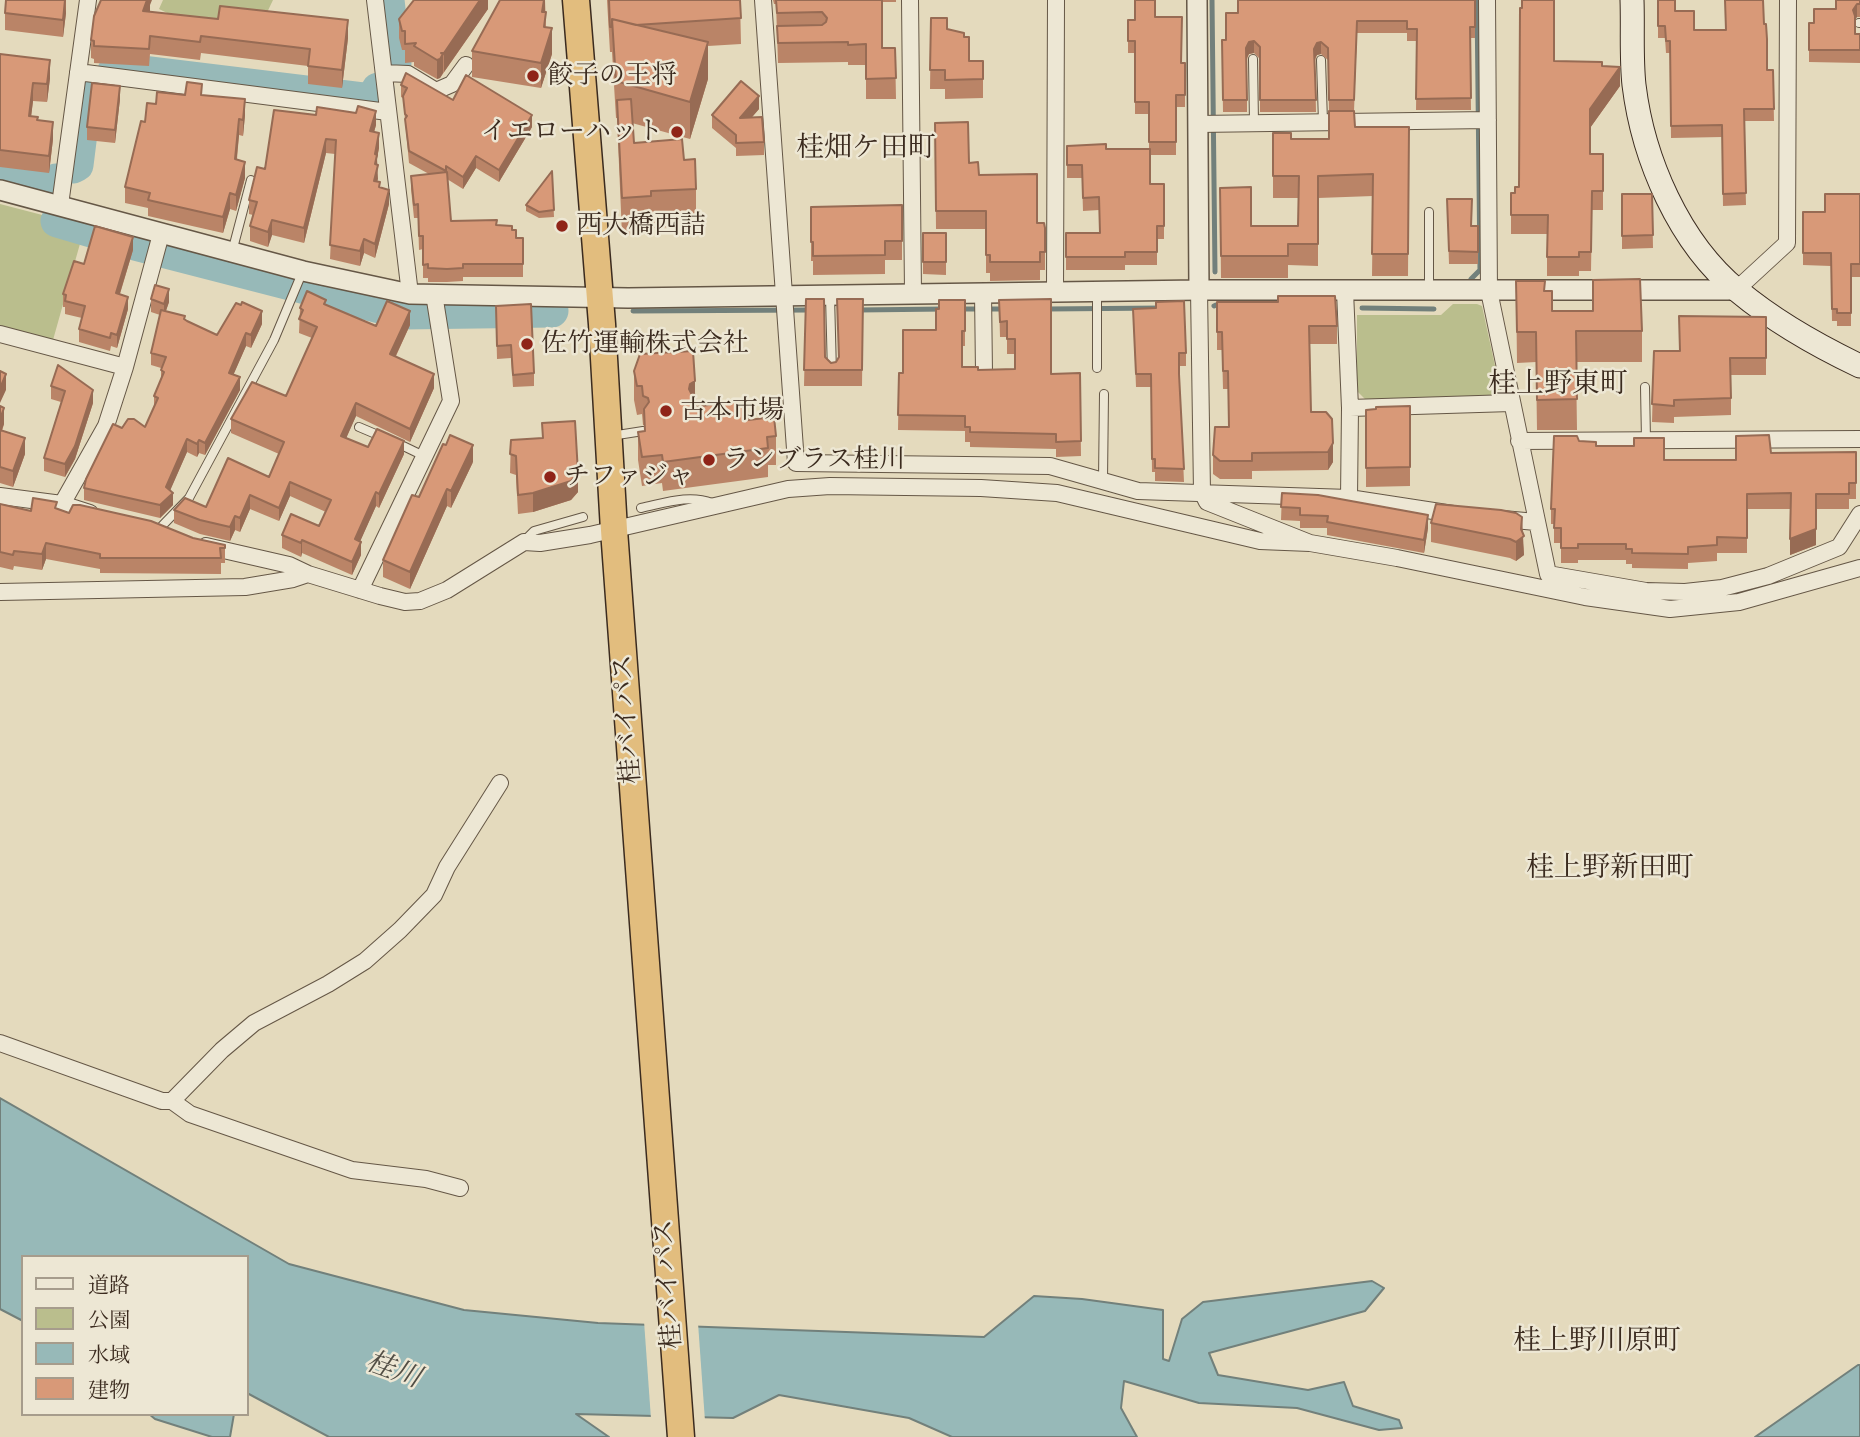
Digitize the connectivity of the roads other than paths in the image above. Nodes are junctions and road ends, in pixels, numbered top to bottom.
1 (88, 0) edge
2 (375, 0) edge
3 (576, 0) edge
4 (763, 0) edge
5 (911, 0) edge
6 (1056, 0) edge
7 (1197, 0) edge
8 (1487, 0) edge
9 (1632, 0) edge
10 (1788, 0) edge
11 (1253, 60) dead end
12 (1321, 60) dead end
13 (466, 65) dead end
14 (78, 72) junction
15 (384, 74) junction
16 (388, 112) junction
17 (1488, 120) junction
18 (1323, 122) junction
19 (1254, 123) junction
20 (1198, 124) junction
21 (251, 180) edge
22 (0, 190) edge
23 (60, 205) junction
24 (1429, 212) dead end
25 (158, 244) junction
26 (232, 252) junction
27 (301, 275) junction
28 (1199, 290) junction
29 (1429, 290) junction
30 (1489, 290) junction
31 (1736, 290) junction
32 (1055, 291) junction
33 (1345, 291) junction
34 (913, 292) junction
35 (830, 293) junction
36 (410, 294) junction
37 (782, 294) junction
38 (598, 297) junction
39 (1097, 303) junction
40 (983, 304) junction
41 (436, 307) junction
42 (0, 334) edge
43 (1860, 366) edge
44 (125, 367) junction
45 (1097, 368) dead end
46 (832, 373) edge
47 (984, 373) edge
48 (1645, 387) dead end
49 (1104, 394) dead end
50 (1511, 403) junction
51 (1350, 408) junction
52 (359, 427) dead end
53 (643, 430) edge
54 (608, 437) junction
55 (1860, 439) edge
56 (1646, 440) junction
57 (1519, 441) junction
58 (424, 456) junction
59 (1103, 480) junction
60 (1202, 492) junction
61 (0, 496) edge
62 (1349, 498) junction
63 (62, 504) junction
64 (718, 506) junction
65 (641, 508) dead end
66 (1860, 514) edge
67 (99, 515) edge
68 (583, 517) dead end
69 (1536, 522) junction
70 (140, 524) edge
71 (614, 530) junction
72 (166, 531) joint
73 (524, 542) junction
74 (1310, 543) junction
75 (197, 544) edge
76 (1860, 568) edge
77 (308, 574) junction
78 (359, 590) junction
79 (0, 592) edge
80 (500, 783) dead end
81 (0, 1043) edge
82 (172, 1101) junction
83 (460, 1188) dead end
84 (681, 1437) edge

1 - 14 street
2 - 15 street
3 - 38 highway, 桂バイパス
4 - 37 street
5 - 34 street
6 - 32 street
7 - 20 street
8 - 17 street
9 - 31 main road
10 - 31 street
11 - 19 lane
12 - 18 lane
13 - 15 street
14 - 16 street
14 - 23 street
15 - 16 street
16 - 36 street
17 - 18 street
17 - 30 street
18 - 19 street
19 - 20 street
20 - 28 street
21 - 26 lane
22 - 23 street
23 - 25 street
24 - 29 lane
25 - 26 street
25 - 44 street
26 - 27 street
27 - 36 street
27 - 72 lane
28 - 33 street
28 - 39 street
28 - 60 street
29 - 30 street
29 - 33 street
30 - 31 street
30 - 50 street
31 - 43 main road
32 - 39 street
32 - 40 street
33 - 51 street
34 - 35 street
34 - 40 street
35 - 37 street
35 - 46 lane
36 - 41 street
37 - 38 street
37 - 59 street
38 - 41 street
38 - 54 highway, 桂バイパス
39 - 45 lane
40 - 47 street
41 - 58 street
42 - 44 street
44 - 63 street
48 - 56 lane
49 - 59 lane
50 - 51 street
50 - 57 street
51 - 62 street
52 - 58 lane
53 - 54 lane
54 - 71 highway, 桂バイパス
55 - 56 street
56 - 57 street
57 - 69 street
58 - 78 street
59 - 60 street
60 - 62 street
60 - 74 street
61 - 63 street
62 - 69 street
63 - 67 street
64 - 65 lane
64 - 71 street
64 - 74 street
66 - 69 street
68 - 73 lane
70 - 72 street
71 - 73 street
71 - 84 highway, 桂バイパス
73 - 78 street
74 - 76 street
75 - 77 street
77 - 78 street
77 - 79 street
80 - 82 street
81 - 82 street
82 - 83 street

